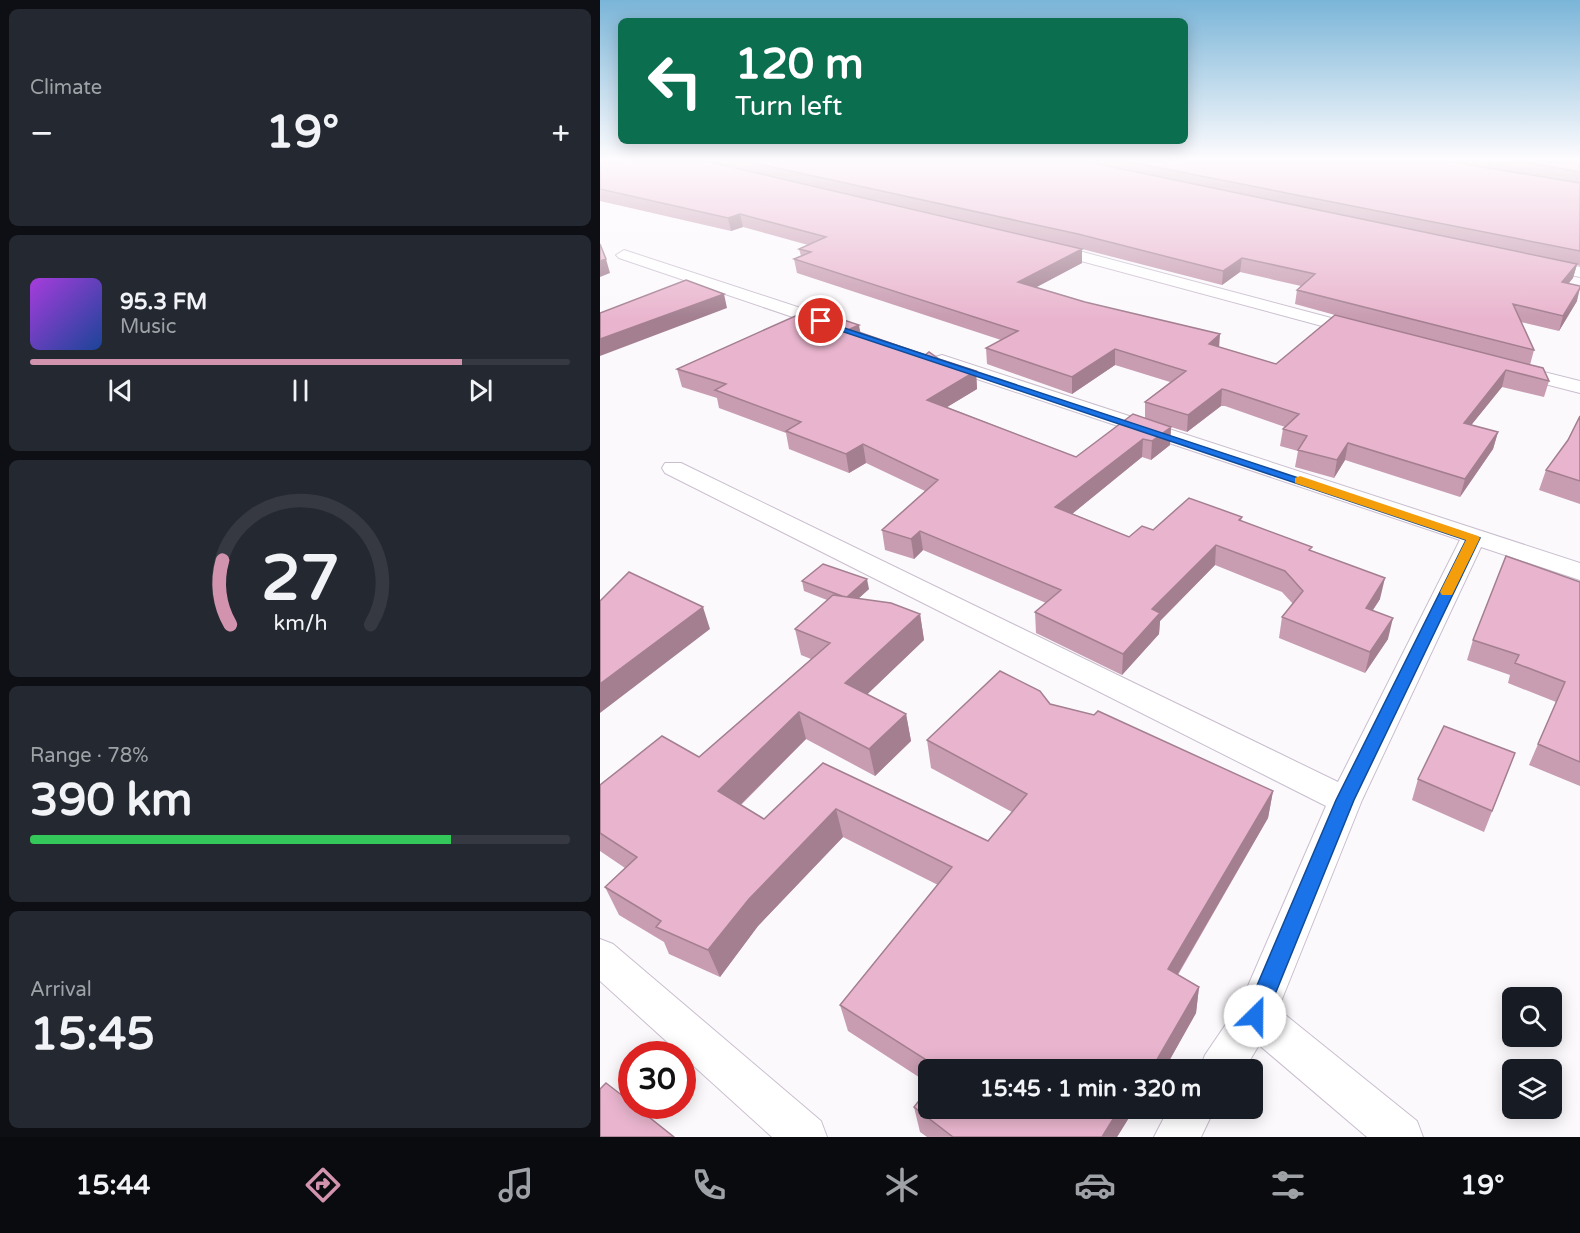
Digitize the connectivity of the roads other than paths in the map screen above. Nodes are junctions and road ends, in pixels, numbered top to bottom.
1 (1033, 244) edge
2 (624, 255) dead end
3 (1523, 260) edge
4 (1580, 272) edge
5 (858, 333) edge
6 (1379, 336) edge
7 (925, 355) edge
8 (1502, 367) edge
9 (1580, 387) edge
10 (673, 468) dead end
11 (1473, 538) junction
12 (1580, 572) edge
13 (1345, 800) junction
14 (600, 956) edge
15 (1255, 1016) junction
16 (1227, 1059) edge
17 (1187, 1119) edge
18 (805, 1137) edge
19 (1176, 1137) edge
20 (1401, 1137) edge

1 - 6 street
2 - 5 street
3 - 4 street
7 - 11 street
8 - 9 street
10 - 13 street
11 - 12 street
11 - 13 street
13 - 15 street
14 - 18 street
15 - 16 street
15 - 20 street
17 - 19 street

